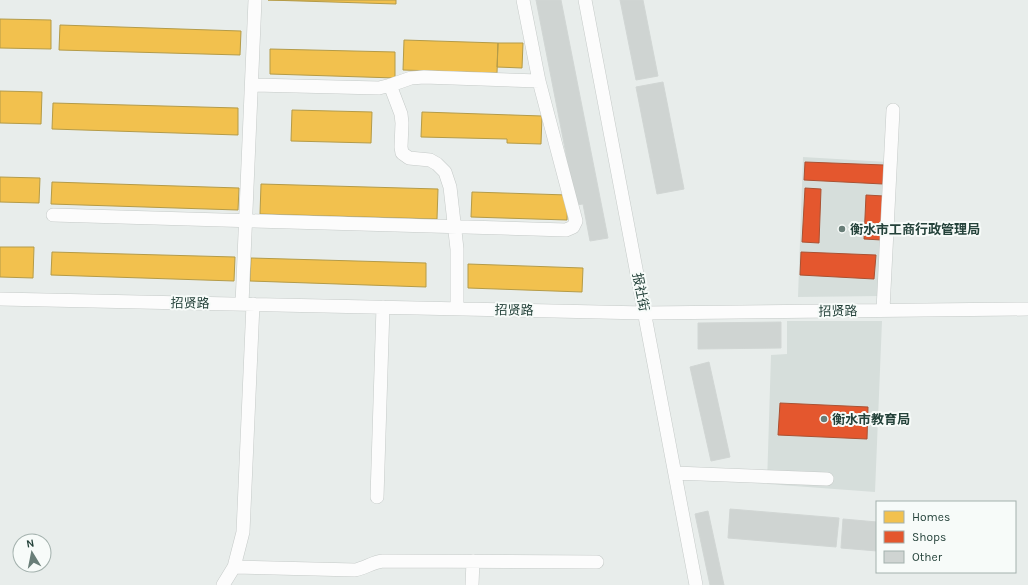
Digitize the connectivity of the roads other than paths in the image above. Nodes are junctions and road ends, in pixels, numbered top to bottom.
1 (255, 0) edge
2 (523, 0) edge
3 (585, 0) edge
4 (540, 80) junction
5 (252, 85) junction
6 (390, 85) junction
7 (893, 110) dead end
8 (53, 215) dead end
9 (246, 220) junction
10 (455, 226) junction
11 (0, 299) edge
12 (248, 304) junction
13 (383, 307) junction
14 (457, 308) junction
15 (1028, 308) edge
16 (883, 310) junction
17 (645, 312) junction
18 (675, 473) junction
19 (827, 479) dead end
20 (377, 497) dead end
21 (473, 561) junction
22 (598, 562) dead end
23 (234, 567) junction
24 (223, 585) edge
25 (472, 585) edge
26 (696, 585) edge

1 - 5 street
2 - 4 street
3 - 17 street, 报社街
4 - 6 street
4 - 10 street
5 - 6 street
5 - 9 street
6 - 10 street
7 - 16 street
8 - 9 street
9 - 10 street
9 - 12 street
10 - 14 street
11 - 12 street, 招贤路
12 - 13 street, 招贤路
12 - 23 street
13 - 14 street, 招贤路
13 - 20 street
14 - 17 street, 招贤路
15 - 16 street, 招贤路
16 - 17 street, 招贤路
17 - 18 street, 报社街
18 - 19 street
18 - 26 street, 报社街
21 - 22 street
21 - 23 street
21 - 25 street
23 - 24 street

